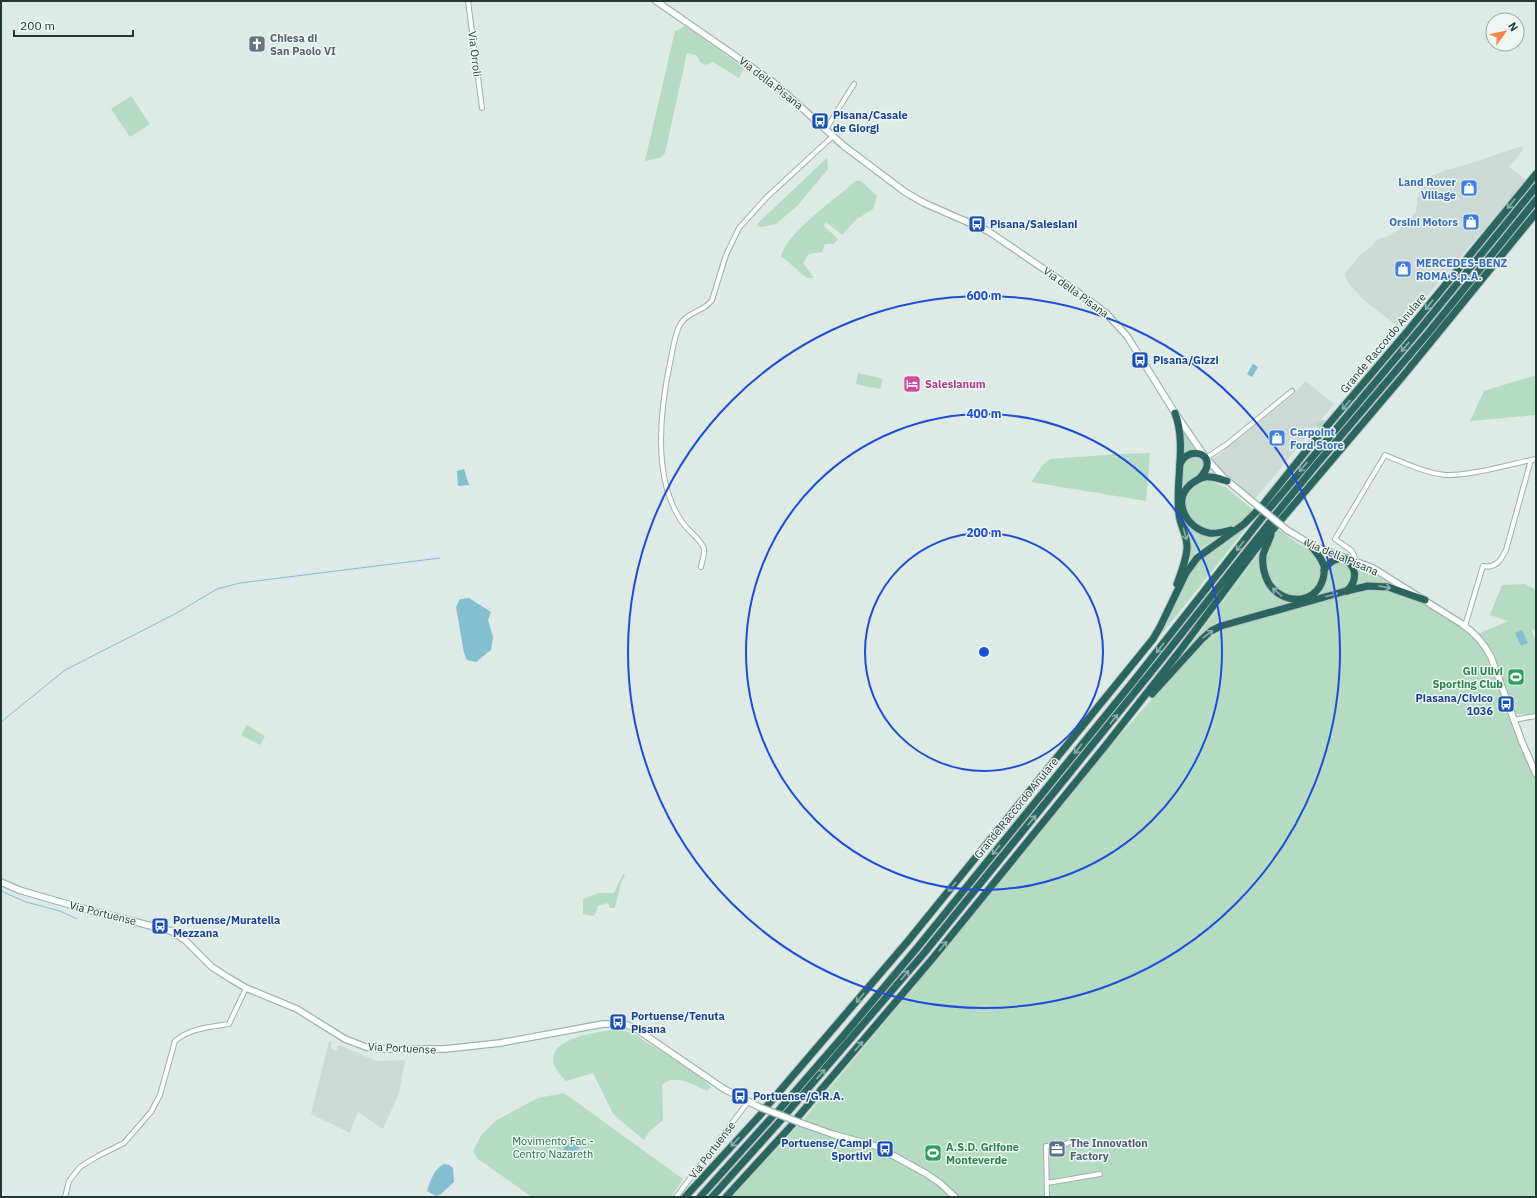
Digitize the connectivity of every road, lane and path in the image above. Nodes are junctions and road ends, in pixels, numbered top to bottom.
1 (468, 1) edge
2 (656, 1) edge
3 (854, 84) dead end
4 (482, 108) dead end
5 (826, 129) junction
6 (833, 136) junction
7 (1536, 174) edge
8 (1536, 187) edge
9 (1536, 200) edge
10 (1536, 213) edge
11 (1292, 391) dead end
12 (1175, 413) junction
13 (1206, 458) junction
14 (1536, 459) edge
15 (1531, 460) junction
16 (1180, 467) junction
17 (1200, 478) junction
18 (1227, 481) junction
19 (1263, 510) junction
20 (1275, 523) junction
21 (1237, 529) junction
22 (1308, 543) junction
23 (1344, 558) junction
24 (1357, 562) junction
25 (701, 567) dead end
26 (1324, 570) junction
27 (1346, 591) junction
28 (1425, 600) junction
29 (1465, 626) junction
30 (1160, 627) junction
31 (1536, 716) edge
32 (1514, 720) junction
33 (1106, 745) junction
34 (1536, 774) edge
35 (1, 882) edge
36 (246, 988) junction
37 (748, 1102) junction
38 (767, 1106) dead end
39 (760, 1110) junction
40 (779, 1110) dead end
41 (786, 1114) dead end
42 (772, 1117) dead end
43 (781, 1120) dead end
44 (799, 1120) junction
45 (792, 1125) dead end
46 (1070, 1142) dead end
47 (1100, 1174) dead end
48 (1046, 1183) junction
49 (65, 1197) edge
50 (676, 1197) edge
51 (685, 1197) edge
52 (700, 1197) edge
53 (712, 1197) edge
54 (726, 1197) edge
55 (955, 1197) edge
56 (1047, 1197) edge

1 - 4 street, Via Orroli
2 - 5 main road, Via della Pisana
3 - 5 street
5 - 6 main road, Via della Pisana
6 - 12 main road, Via della Pisana
6 - 25 street
7 -> 19 highway, Grande Raccordo Anulare
8 -> 19 highway, Grande Raccordo Anulare
9 - 20 highway, Grande Raccordo Anulare
10 - 20 highway, Grande Raccordo Anulare
11 - 13 street
12 - 13 main road, Via della Pisana
12 - 16 highway
13 - 16 highway
13 - 17 highway
13 - 18 main road, Via della Pisana
14 - 15 street
15 - 24 street
15 - 29 street
16 -> 30 highway
17 - 18 highway
17 - 21 highway
18 - 22 main road, Via della Pisana, bridge
19 - 21 highway, Grande Raccordo Anulare
19 -> 40 highway, Grande Raccordo Anulare
26 -> 20 highway
20 - 33 highway
41 -> 20 highway, Grande Raccordo Anulare
21 - 30 highway, Grande Raccordo Anulare
22 - 23 main road, Via della Pisana
22 - 26 highway
23 - 24 main road, Via della Pisana
23 - 26 highway
23 - 27 highway
24 - 28 main road, Via della Pisana
27 -> 28 highway
33 -> 27 highway
28 - 29 main road, Via della Pisana
29 - 32 main road, Via della Pisana
30 -> 38 highway, Grande Raccordo Anulare
31 - 32 street
32 - 34 main road, Via della Pisana
44 -> 33 highway
35 - 36 main road, Via Portuense
36 - 37 main road, Via Portuense
36 - 49 street
37 - 39 main road, Via Portuense
37 - 50 street, Via Portuense
39 - 44 main road, Via Portuense, bridge
39 -> 51 highway
42 - 52 highway
43 - 53 highway
44 - 55 main road, Via Portuense
45 - 54 highway
46 - 48 street
47 - 48 street
48 - 56 street

